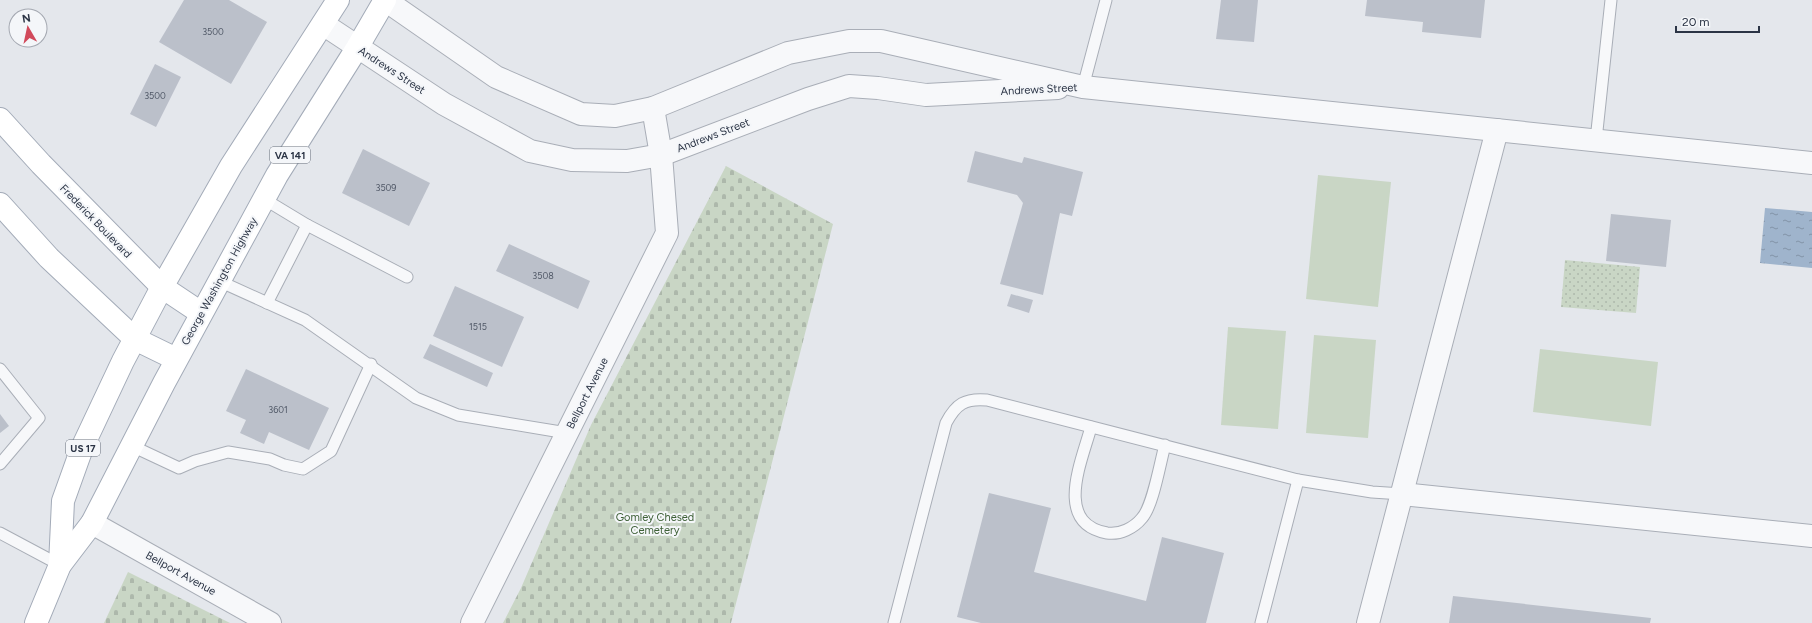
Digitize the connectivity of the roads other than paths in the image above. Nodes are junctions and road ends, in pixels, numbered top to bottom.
1 (338, 0) edge
2 (385, 0) edge
3 (1106, 0) edge
4 (1611, 0) edge
5 (323, 24) junction
6 (357, 48) junction
7 (1083, 87) junction
8 (653, 108) junction
9 (0, 119) edge
10 (1497, 130) junction
11 (1596, 140) junction
12 (661, 155) junction
13 (1812, 163) edge
14 (264, 199) junction
15 (0, 204) edge
16 (307, 226) junction
17 (407, 277) dead end
18 (219, 281) junction
19 (162, 287) junction
20 (267, 303) junction
21 (201, 313) junction
22 (135, 339) junction
23 (176, 359) junction
24 (371, 364) junction
25 (0, 369) edge
26 (1091, 427) junction
27 (567, 433) junction
28 (1165, 445) junction
29 (132, 446) junction
30 (0, 464) edge
31 (1298, 480) junction
32 (1402, 494) junction
33 (92, 523) junction
34 (0, 533) edge
35 (1812, 536) edge
36 (60, 565) junction
37 (36, 623) edge
38 (270, 623) edge
39 (472, 623) edge
40 (894, 623) edge
41 (1261, 623) edge
42 (1368, 623) edge

1 - 5 main road, George Washington Highway
2 - 6 main road, George Washington Highway / VA 141
2 - 8 street, Andrews Street
3 - 7 lane
4 - 11 lane
5 - 6 street, Andrews Street
5 - 19 main road, George Washington Highway
6 - 12 street, Andrews Street
6 - 14 main road, George Washington Highway / VA 141
7 - 8 street, Andrews Street
7 - 10 street
7 - 12 street, Andrews Street
8 - 12 street, Bellport Avenue
9 - 19 main road, Frederick Boulevard
10 - 11 street
10 - 32 street
11 - 13 street
12 - 27 street, Bellport Avenue
14 - 16 lane
14 - 18 main road, George Washington Highway / VA 141
15 - 22 main road
16 - 17 lane
16 - 20 lane
18 - 20 lane
18 - 21 main road, George Washington Highway / VA 141
19 - 21 main road, Frederick Boulevard
19 - 22 main road, George Washington Highway
20 - 24 lane
21 - 23 main road, George Washington Highway / US 17
22 - 23 main road
22 - 36 main road, George Washington Highway / US 17
23 - 29 main road, George Washington Highway / US 17
24 - 27 lane
24 - 29 lane
25 - 30 lane
26 - 28 lane
26 - 28 lane
26 - 40 lane
27 - 39 street, Bellport Avenue
28 - 31 lane
29 - 33 main road, George Washington Highway / US 17
31 - 32 lane
31 - 41 lane
32 - 35 street
32 - 42 street
33 - 36 main road, George Washington Highway / US 17
33 - 38 street, Bellport Avenue
34 - 36 lane
36 - 37 main road, George Washington Highway / US 17

